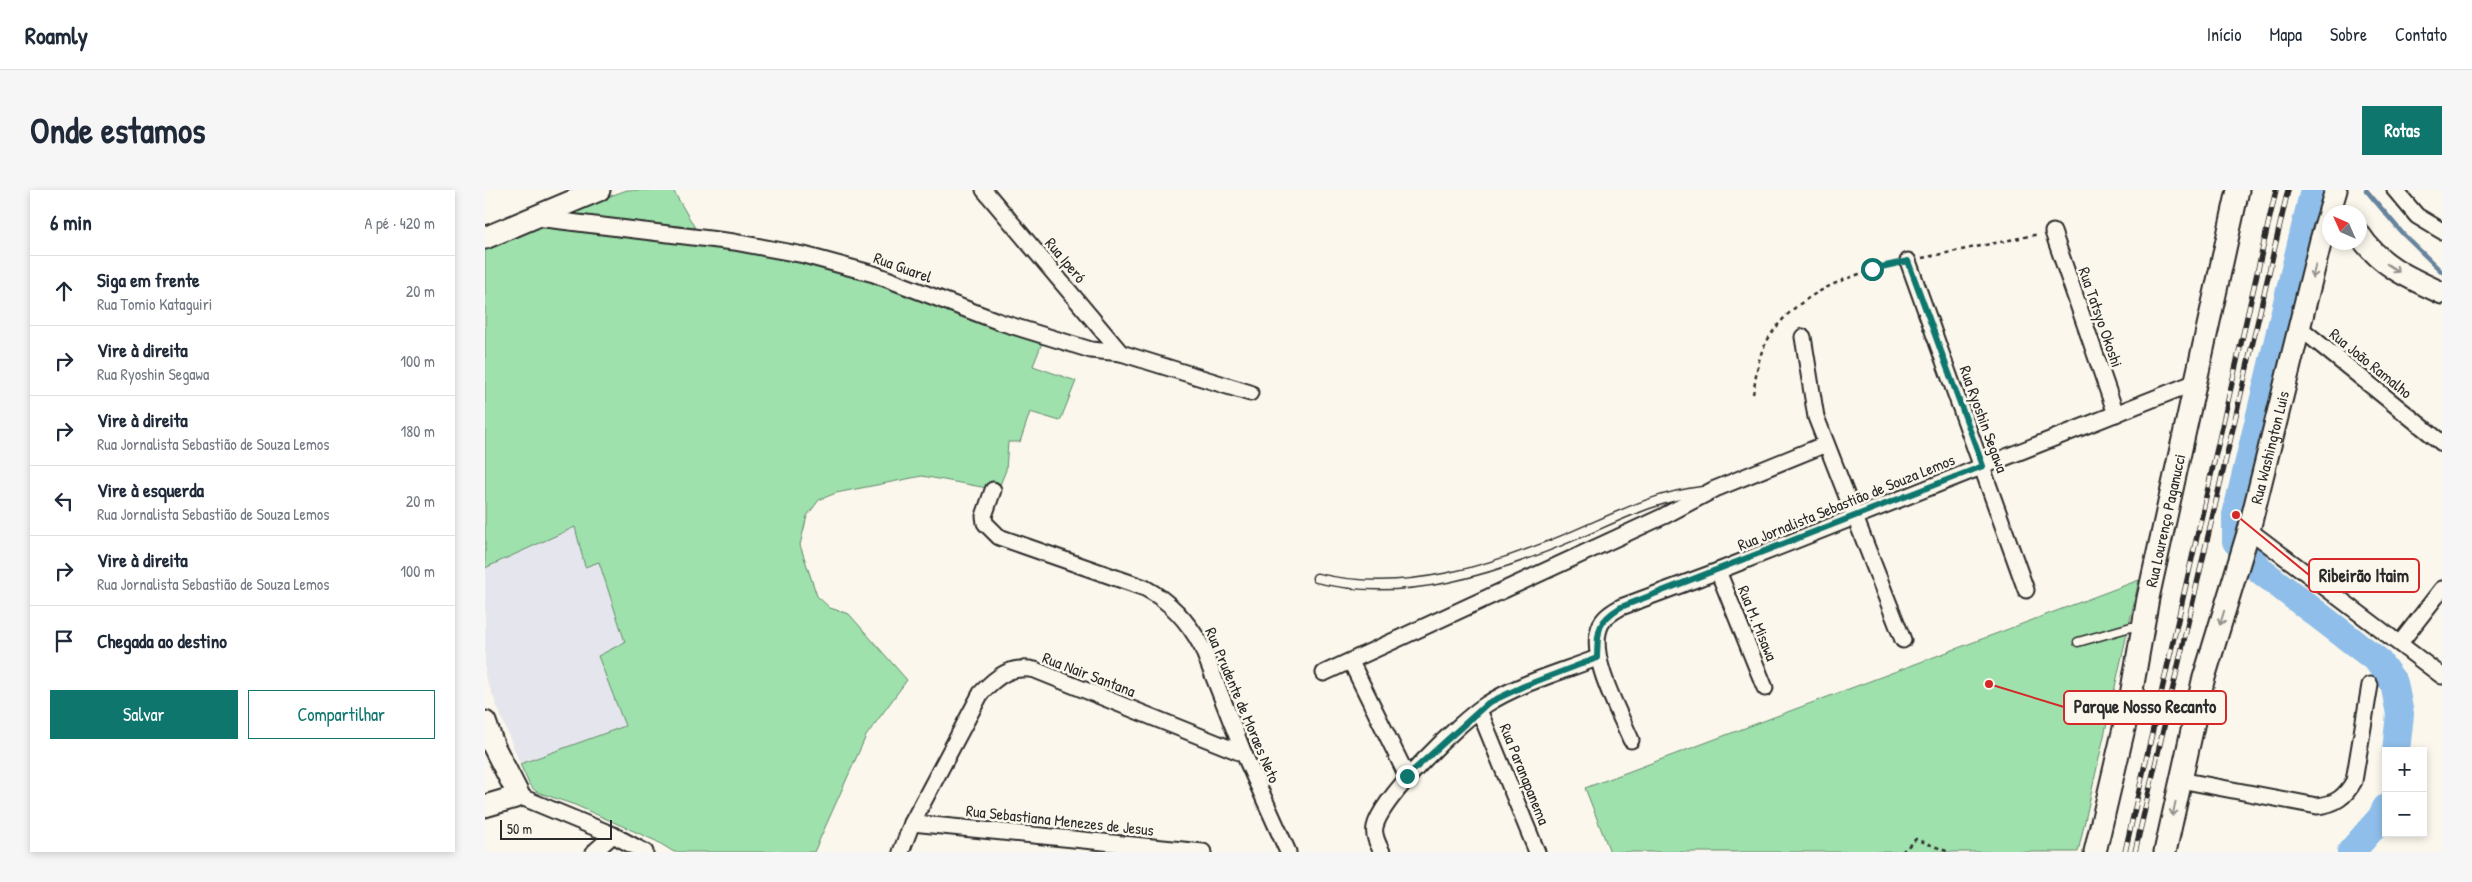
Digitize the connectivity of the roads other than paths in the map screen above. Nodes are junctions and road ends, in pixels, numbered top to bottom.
1 (599, 190) edge
2 (984, 190) edge
3 (2237, 190) edge
4 (2336, 190) edge
5 (2395, 190) edge
6 (2344, 205) edge
7 (533, 218) junction
8 (2442, 231) edge
9 (2053, 232) road end
10 (485, 238) edge
11 (2367, 244) edge
12 (1908, 261) road end
13 (2442, 293) edge
14 (2300, 328) junction
15 (1803, 337) dead end
16 (1121, 353) junction
17 (2196, 382) junction
18 (1250, 393) dead end
19 (2116, 414) junction
20 (1826, 444) junction
21 (2442, 444) edge
22 (1983, 466) junction
23 (1715, 489) junction
24 (993, 490) dead end
25 (1854, 517) junction
26 (2246, 538) junction
27 (1718, 571) junction
28 (1317, 578) dead end
29 (2442, 589) edge
30 (2026, 590) dead end
31 (2143, 627) junction
32 (1903, 640) dead end
33 (2078, 642) dead end
34 (2400, 643) junction
35 (1597, 658) junction
36 (1351, 662) junction
37 (1325, 673) dead end
38 (2442, 676) edge
39 (2370, 685) dead end
40 (1765, 688) dead end
41 (1479, 710) junction
42 (485, 722) edge
43 (1631, 740) dead end
44 (489, 753) edge
45 (1244, 754) junction
46 (1407, 776) junction
47 (2180, 780) junction
48 (519, 796) junction
49 (485, 806) edge
50 (912, 823) junction
51 (613, 835) junction
52 (594, 852) edge
53 (645, 852) edge
54 (901, 852) edge
55 (1203, 852) edge
56 (1288, 852) edge
57 (1382, 852) edge
58 (1537, 852) edge
59 (2095, 852) edge
60 (2165, 852) edge

1 - 7 street
2 - 16 street, Rua Iperó
3 - 17 street, Rua Lourenço Paganucci
4 - 6 street
4 -> 14 street, Rua Washington Luis
5 - 8 street
7 - 10 street
7 - 16 street, Rua Guarel
9 - 19 street, Rua Tatsyo Okoshi
11 -> 13 street
12 - 22 street, Rua Ryoshin Segawa
14 - 21 street, Rua João Ramalho
14 - 26 street, Rua Washington Luis
15 - 20 street
16 - 18 street, Rua Guarel
17 - 19 street, Rua Jornalista Sebastião de Souza Lemos
17 - 31 street, Rua Lourenço Paganucci
19 - 22 street, Rua Jornalista Sebastião de Souza Lemos
20 - 23 street
20 - 25 street
22 - 25 street, Rua Jornalista Sebastião de Souza Lemos
22 - 30 street, Rua Ryoshin Segawa
23 - 28 lane
23 - 36 street
24 - 45 street, Rua Prudente de Moraes Neto
25 - 27 street, Rua Jornalista Sebastião de Souza Lemos
25 - 32 street
26 - 34 street
26 -> 47 street, Rua Washington Luis
27 - 35 street, Rua Jornalista Sebastião de Souza Lemos
27 - 40 street, Rua M. Misawa
29 - 34 street
31 - 33 lane
31 - 59 street, Rua Lourenço Paganucci
34 - 38 street
35 - 41 street
35 - 43 street, Rua Jornalista Sebastião de Souza Lemos
36 - 37 street
36 - 46 street
39 - 47 street
41 - 46 street
41 - 58 street, Rua Paranapanema
42 - 44 street
44 - 48 street
45 - 50 street, Rua Nair Santana
45 - 56 street, Rua Prudente de Moraes Neto
46 - 57 street
47 -> 60 street, Rua Washington Luis
48 - 49 street
48 - 51 street
50 - 54 street, Rua Nair Santana
50 - 55 street, Rua Sebastiana Menezes de Jesus
51 - 52 street
51 - 53 street

